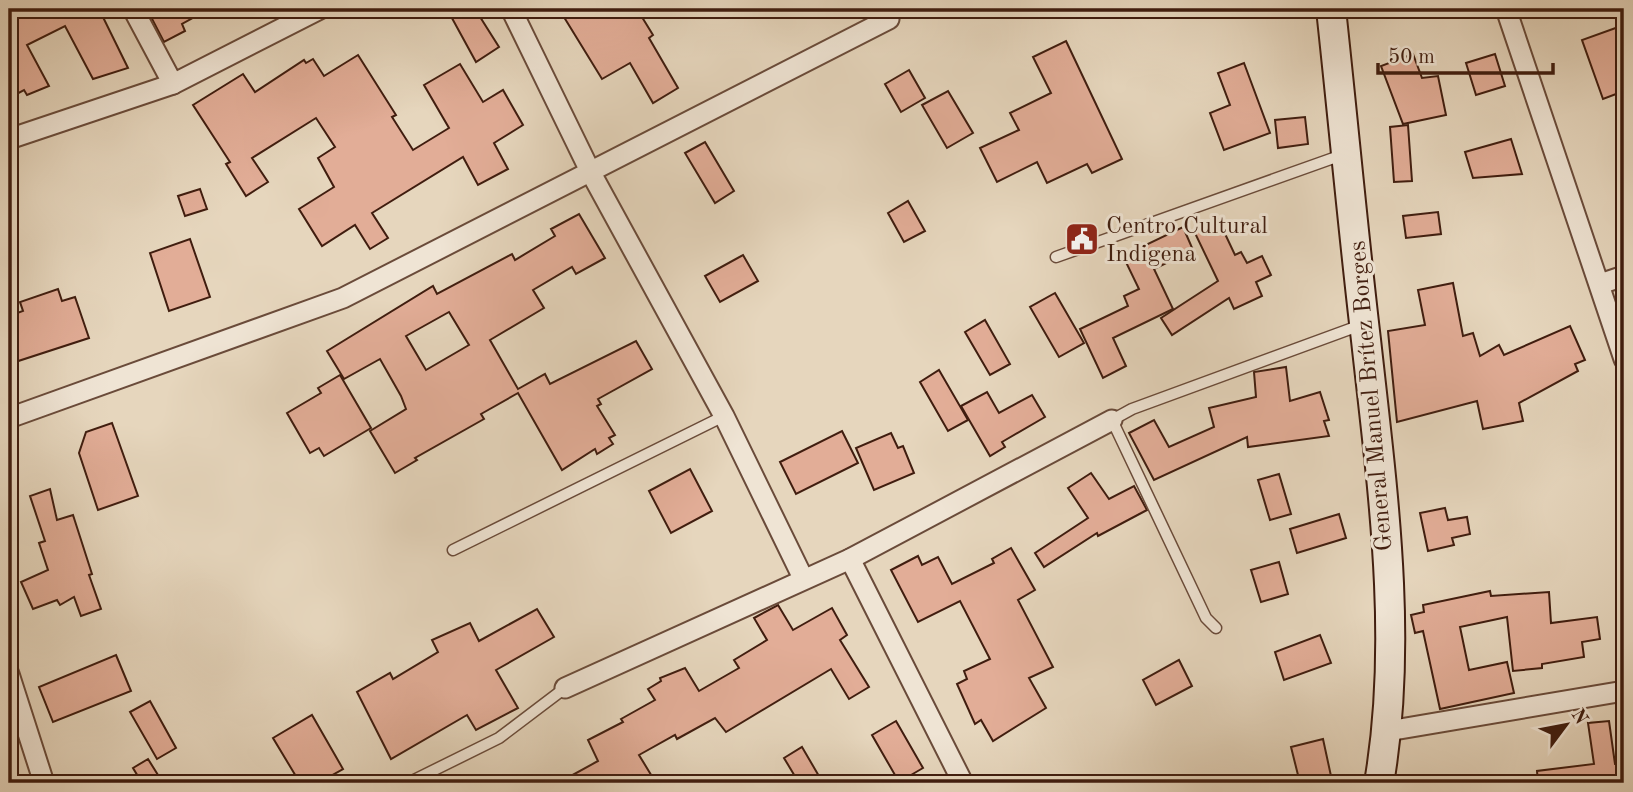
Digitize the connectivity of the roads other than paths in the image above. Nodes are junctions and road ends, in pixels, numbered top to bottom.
1 (133, 9) edge
2 (320, 9) edge
3 (511, 9) edge
4 (1331, 9) edge
5 (1506, 9) edge
6 (889, 19) dead end
7 (173, 84) junction
8 (9, 139) edge
9 (1347, 153) junction
10 (591, 173) junction
11 (1056, 257) dead end
12 (1624, 276) edge
13 (1600, 284) junction
14 (1364, 324) junction
15 (1624, 359) edge
16 (724, 416) junction
17 (9, 418) edge
18 (1112, 420) junction
19 (453, 550) dead end
20 (849, 559) junction
21 (803, 578) junction
22 (1216, 628) dead end
23 (9, 674) edge
24 (565, 688) joint
25 (1624, 691) edge
26 (17, 729) edge
27 (1388, 731) junction
28 (44, 783) edge
29 (408, 783) edge
30 (964, 783) edge
31 (1380, 783) edge

1 - 7 street
2 - 7 street
3 - 10 street
4 - 9 street, General Manuel Brítez Borges
5 - 13 street
6 - 10 street
7 - 8 street
9 - 11 lane
9 - 14 street, General Manuel Brítez Borges
10 - 16 street
10 - 17 street
12 - 13 street
13 - 15 street
14 - 18 lane
14 - 27 street, General Manuel Brítez Borges
16 - 19 lane
16 - 21 street
18 - 20 street
18 - 22 lane
20 - 21 street
20 - 30 street
21 - 24 street
23 - 26 street
24 - 29 lane
25 - 27 street
26 - 28 street
27 - 31 street, General Manuel Brítez Borges

